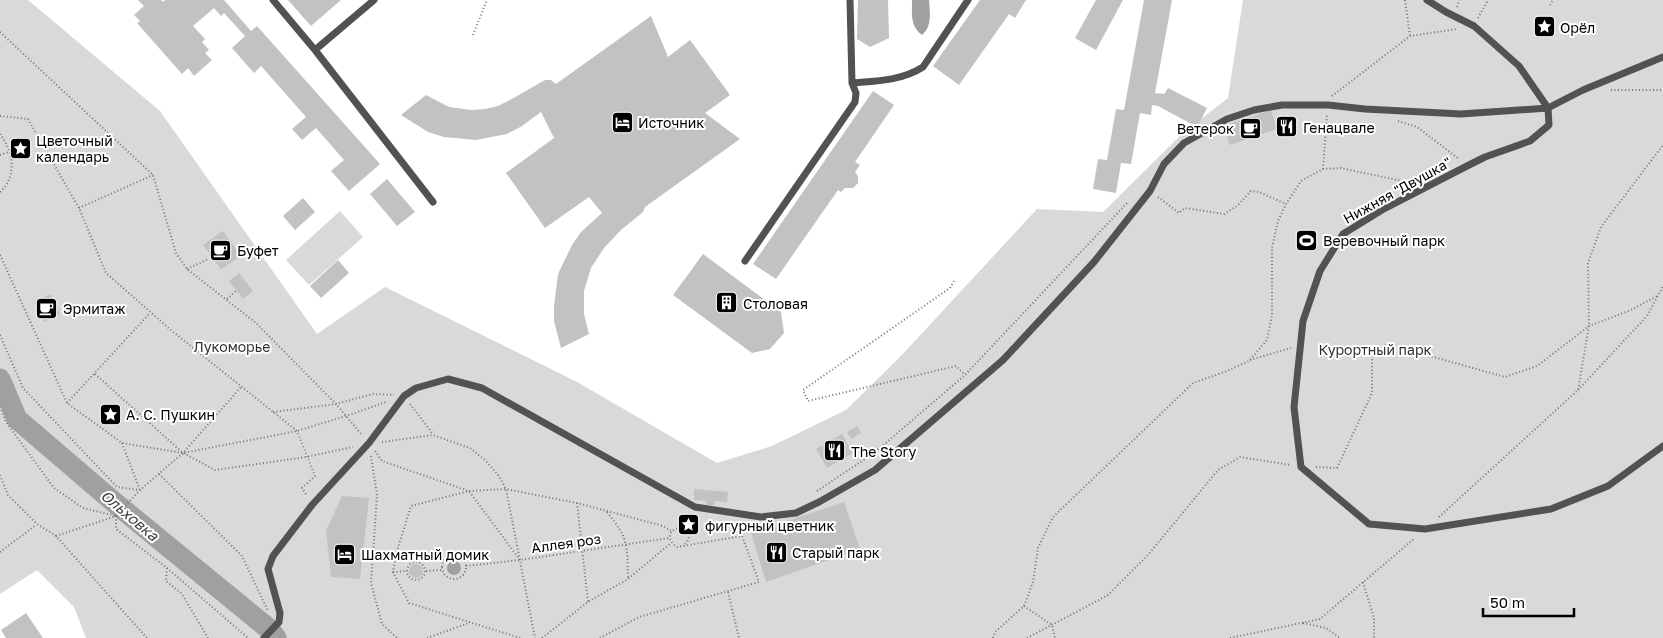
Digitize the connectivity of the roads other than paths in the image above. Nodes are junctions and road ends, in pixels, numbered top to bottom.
1 (273, 0) edge
2 (374, 0) edge
3 (850, 0) edge
4 (968, 0) edge
5 (1427, 0) edge
6 (315, 50) junction
7 (1663, 57) edge
8 (852, 84) junction
9 (1548, 108) junction
10 (433, 202) dead end
11 (745, 261) dead end
12 (1663, 446) edge
13 (264, 638) edge

1 - 6 lane
2 - 6 lane
3 - 8 lane
4 - 8 lane
5 - 9 lane
6 - 10 lane
7 - 9 lane
8 - 11 lane
9 - 12 lane, Нижняя "Двушка"
9 - 13 lane

